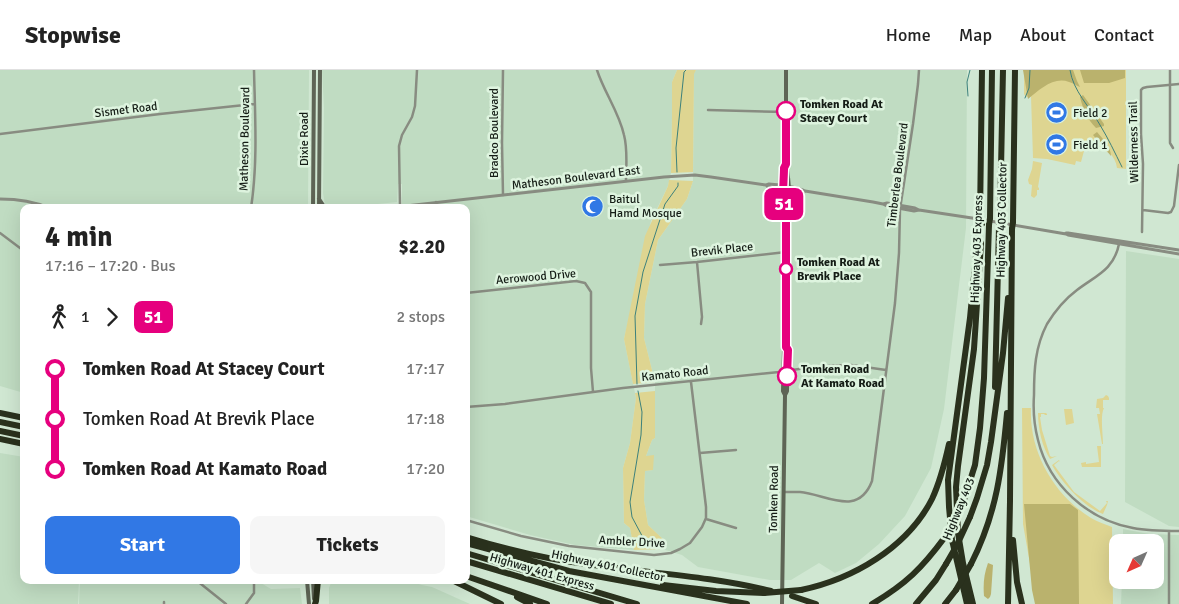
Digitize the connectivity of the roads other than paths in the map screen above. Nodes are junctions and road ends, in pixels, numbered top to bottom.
1 (254, 70) edge
2 (314, 70) edge
3 (320, 70) edge
4 (417, 70) edge
5 (503, 70) edge
6 (597, 70) edge
7 (786, 70) edge
8 (919, 70) edge
9 (982, 70) edge
10 (992, 70) edge
11 (1003, 70) edge
12 (1015, 70) edge
13 (1170, 70) edge
14 (1170, 84) junction
15 (1179, 84) edge
16 (254, 104) junction
17 (708, 110) dead end
18 (786, 112) junction
19 (0, 134) edge
20 (1173, 148) dead end
21 (1179, 165) edge
22 (626, 181) junction
23 (786, 188) junction
24 (503, 195) junction
25 (0, 199) edge
26 (319, 199) junction
27 (436, 202) joint
28 (39, 204) edge
29 (251, 204) edge
30 (312, 204) edge
31 (319, 204) edge
32 (323, 204) edge
33 (400, 204) edge
34 (418, 204) edge
35 (900, 207) junction
36 (1143, 210) junction
37 (980, 220) junction
38 (1142, 232) dead end
39 (0, 233) edge
40 (1066, 234) junction
41 (1119, 244) junction
42 (20, 248) edge
43 (786, 252) junction
44 (1179, 252) edge
45 (697, 262) junction
46 (660, 265) dead end
47 (1012, 282) junction
48 (470, 293) edge
49 (701, 324) dead end
50 (1011, 369) junction
51 (886, 370) junction
52 (785, 371) junction
53 (691, 382) junction
54 (593, 392) junction
55 (958, 404) junction
56 (470, 407) edge
57 (995, 410) junction
58 (0, 413) edge
59 (20, 417) edge
60 (0, 422) edge
61 (20, 426) edge
62 (980, 428) joint
63 (0, 431) edge
64 (20, 435) edge
65 (0, 439) edge
66 (20, 443) edge
67 (736, 450) dead end
68 (700, 454) junction
69 (784, 492) junction
70 (1010, 501) junction
71 (706, 518) junction
72 (470, 521) edge
73 (736, 528) dead end
74 (1169, 531) junction
75 (1179, 531) edge
76 (470, 538) edge
77 (470, 544) edge
78 (470, 554) edge
79 (470, 562) edge
80 (470, 577) edge
81 (620, 580) junction
82 (201, 584) edge
83 (254, 584) edge
84 (308, 584) edge
85 (312, 584) edge
86 (317, 584) edge
87 (460, 584) edge
88 (498, 587) junction
89 (560, 589) junction
90 (768, 592) junction
91 (226, 604) edge
92 (246, 604) edge
93 (309, 604) edge
94 (314, 604) edge
95 (500, 604) edge
96 (530, 604) edge
97 (547, 604) edge
98 (597, 604) edge
99 (611, 604) edge
100 (637, 604) edge
101 (747, 604) edge
102 (782, 604) edge
103 (816, 604) edge
104 (872, 604) edge
105 (916, 604) edge
106 (945, 604) edge
107 (967, 604) edge
108 (973, 604) edge
109 (1008, 604) edge
110 (1022, 604) edge
111 (1169, 604) edge

1 - 16 street, Matheson Boulevard
2 - 30 main road, Dixie Road
3 - 26 main road, Dixie Road
4 - 33 street
5 - 24 street, Bradco Boulevard
6 - 22 street
7 - 18 main road, Tomken Road
8 - 35 street, Timberlea Boulevard
9 - 37 highway, Highway 403 Collector
10 - 62 highway, Highway 403 Express
11 - 57 highway, Highway 403 Express
12 - 47 highway, Highway 403 Collector
13 - 14 street
14 - 15 street, Wilderness Trail
14 - 20 street
14 - 36 street, Wilderness Trail
16 - 19 street, Sismet Road
16 - 29 street, Matheson Boulevard
17 - 18 street
18 - 23 main road, Tomken Road
21 - 36 street
22 - 23 street, Matheson Boulevard East
22 - 24 street, Matheson Boulevard East
23 - 35 street, Matheson Boulevard East
23 - 43 main road, Tomken Road
24 - 27 street, Matheson Boulevard East
25 - 28 street
26 - 31 main road, Dixie Road
26 - 32 main road
27 - 34 street, Matheson Boulevard East
35 - 40 street, Matheson Boulevard East
35 - 51 street, Timberlea Boulevard
36 - 38 street, Wilderness Trail
37 - 55 highway
37 - 108 highway
39 - 42 street
40 - 41 street, Matheson Boulevard East
40 - 44 street, Matheson Boulevard East
41 - 44 street, Matheson Boulevard East
41 - 74 street
43 - 45 street, Brevik Place
43 - 52 main road, Tomken Road
45 - 46 street, Brevik Place
45 - 49 street
47 - 50 highway, Highway 403 Collector
47 - 57 highway
48 - 54 street, Aerowood Drive
50 - 70 highway
50 - 106 highway, bridge
51 - 52 street, Kamato Road
51 - 69 street, Timberlea Boulevard
52 - 53 street, Kamato Road
52 - 69 main road, Tomken Road
53 - 54 street, Kamato Road
53 - 68 street
54 - 56 street, Kamato Road
55 - 90 highway, bridge
55 - 107 highway
57 - 105 highway, Highway 403, bridge
58 - 59 highway
60 - 61 highway
62 - 104 highway, Highway 403, bridge
63 - 64 highway
65 - 66 highway
67 - 68 street
68 - 71 street
69 - 102 main road, Tomken Road
70 - 109 highway
70 - 110 highway
71 - 72 street, Ambler Drive
71 - 73 street
74 - 75 street
74 - 111 street
76 - 90 highway
77 - 81 highway, Highway 401 Collector
78 - 100 highway, Highway 401 Express
79 - 89 highway, Highway 401 Express
80 - 88 highway
81 - 90 highway
81 - 101 highway, Highway 401 Collector
82 - 91 street
83 - 92 street
84 - 93 main road
85 - 94 main road
86 - 94 highway
87 - 95 highway
88 - 96 highway
88 - 97 highway
89 - 98 highway
89 - 99 highway, Highway 401 Express
90 - 103 highway, bridge

